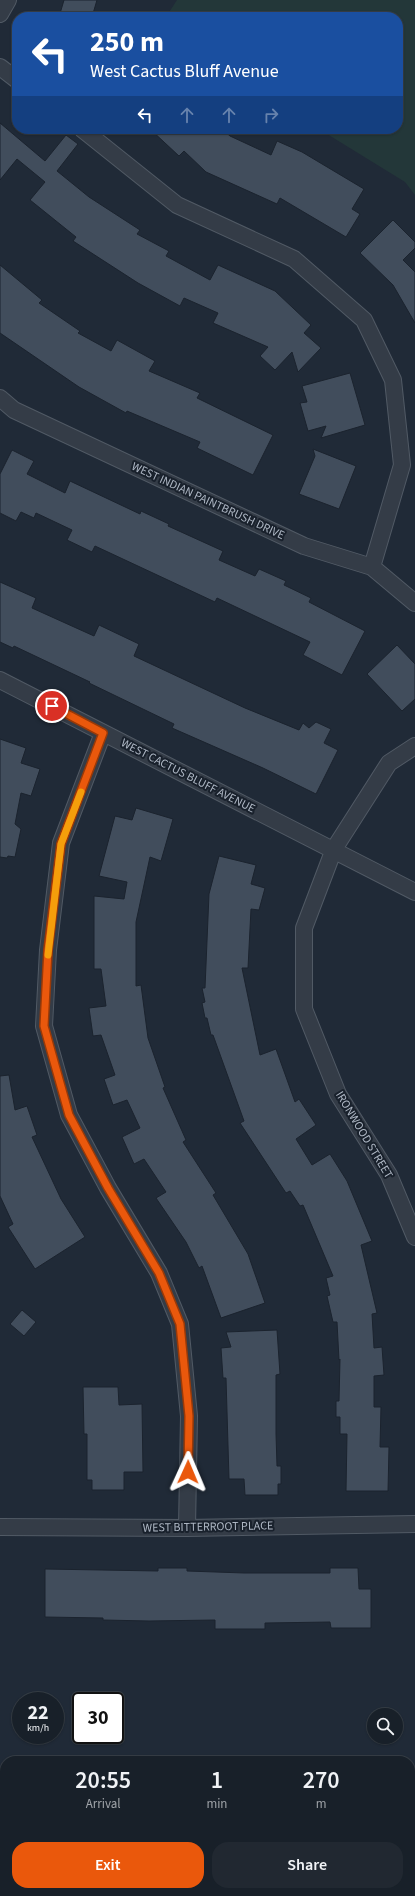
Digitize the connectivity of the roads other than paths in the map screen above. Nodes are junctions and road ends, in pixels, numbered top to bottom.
1 (8, 0) edge
2 (0, 14) edge
3 (0, 67) edge
4 (12, 76) edge
5 (88, 134) edge
6 (0, 398) edge
7 (372, 567) junction
8 (415, 604) edge
9 (0, 680) edge
10 (103, 733) junction
11 (415, 746) edge
12 (334, 849) junction
13 (415, 892) edge
14 (415, 1237) edge
15 (415, 1524) edge
16 (0, 1527) edge
17 (187, 1528) junction

1 - 2 street
3 - 4 street
5 - 7 street
6 - 7 street, WEST INDIAN PAINTBRUSH DRIVE
7 - 8 street, WEST INDIAN PAINTBRUSH DRIVE
9 - 10 street, WEST CACTUS BLUFF AVENUE
10 - 12 street, WEST CACTUS BLUFF AVENUE
10 - 17 street
11 - 12 street, IRONWOOD STREET
12 - 13 street, WEST CACTUS BLUFF AVENUE
12 - 14 street, IRONWOOD STREET
15 - 17 street, WEST BITTERROOT PLACE
16 - 17 street, WEST BITTERROOT PLACE

